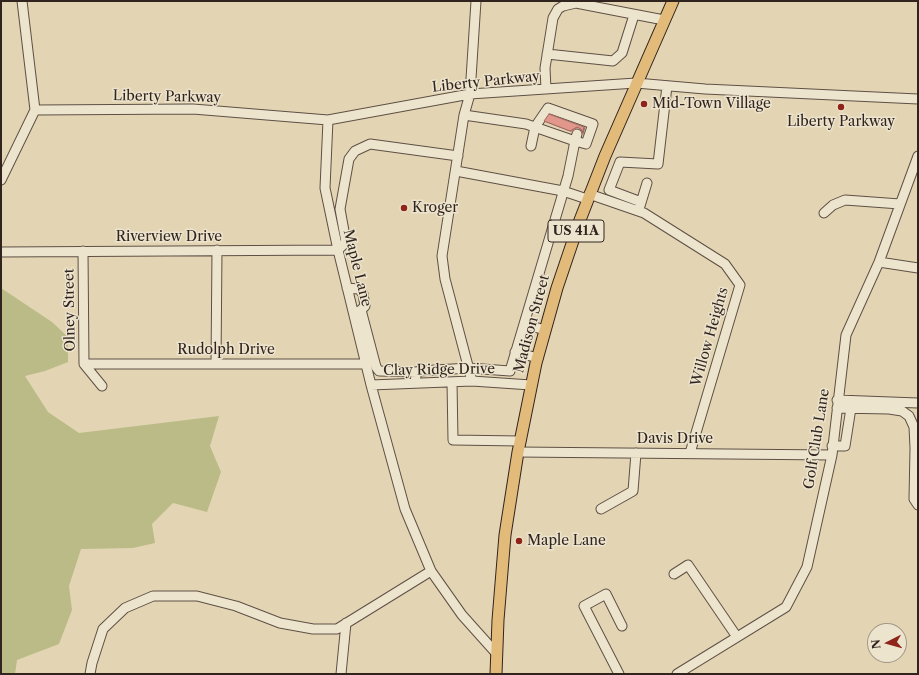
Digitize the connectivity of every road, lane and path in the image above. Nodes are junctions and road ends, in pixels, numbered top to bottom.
1 (22, 1) edge
2 (476, 1) edge
3 (673, 1) edge
4 (634, 15) junction
5 (664, 20) junction
6 (547, 54) junction
7 (636, 83) junction
8 (667, 86) junction
9 (546, 89) junction
10 (470, 94) junction
11 (918, 99) edge
12 (35, 110) junction
13 (464, 115) junction
14 (328, 120) junction
15 (566, 126) junction
16 (535, 127) junction
17 (531, 146) dead end
18 (458, 156) junction
19 (918, 156) edge
20 (604, 157) junction
21 (620, 162) junction
22 (456, 172) junction
23 (1, 180) edge
24 (647, 183) dead end
25 (563, 191) junction
26 (614, 192) junction
27 (588, 197) junction
28 (610, 201) junction
29 (641, 202) junction
30 (900, 204) junction
31 (639, 211) junction
32 (824, 213) dead end
33 (217, 250) junction
34 (338, 250) junction
35 (83, 251) junction
36 (1, 252) edge
37 (879, 262) junction
38 (918, 268) edge
39 (348, 288) junction
40 (358, 312) junction
41 (524, 324) junction
42 (545, 330) junction
43 (515, 352) junction
44 (538, 358) junction
45 (84, 364) junction
46 (216, 364) junction
47 (367, 364) junction
48 (469, 368) junction
49 (417, 372) junction
50 (472, 381) junction
51 (452, 382) junction
52 (416, 383) junction
53 (371, 385) junction
54 (531, 385) junction
55 (102, 386) dead end
56 (918, 403) edge
57 (837, 404) junction
58 (851, 408) junction
59 (519, 446) junction
60 (832, 450) junction
61 (636, 453) junction
62 (690, 453) junction
63 (918, 505) edge
64 (601, 509) dead end
65 (431, 571) junction
66 (674, 574) dead end
67 (346, 623) junction
68 (622, 626) dead end
69 (737, 637) junction
70 (496, 653) junction
71 (90, 674) edge
72 (341, 674) edge
73 (496, 674) edge
74 (619, 674) edge
75 (677, 674) edge

1 - 12 street
2 - 10 street
3 - 5 main road, Madison Street / US 41A
4 - 5 street
4 - 6 street
4 - 6 street
5 - 7 main road, Madison Street / US 41A
6 - 9 street
7 - 8 street, Liberty Parkway
7 - 9 street, Liberty Parkway
7 - 20 main road, Madison Street / US 41A
8 - 11 street, Liberty Parkway
8 - 21 street
9 - 10 street, Liberty Parkway
10 - 13 street
10 - 14 street, Liberty Parkway
12 - 14 street, Liberty Parkway
12 - 23 street
13 - 16 street
13 - 18 street
14 - 34 street, Maple Lane
15 - 16 street
15 - 16 street
15 - 25 street
16 - 17 street
18 - 22 street
18 - 34 street
19 - 30 street, Golf Club Lane
20 - 21 street
20 - 27 main road, Madison Street / US 41A
21 - 26 street
22 - 25 street, Willow Heights
22 - 48 street
24 - 29 street
25 - 27 street, Willow Heights
25 - 41 street
26 - 28 street
26 - 29 street
27 - 28 street, Willow Heights
27 - 42 main road, Madison Street / US 41A
28 - 31 street, Willow Heights
29 - 31 street
30 - 32 street
30 - 37 street, Golf Club Lane
31 - 62 street, Willow Heights
33 - 34 street, Riverview Drive
33 - 35 street, Riverview Drive
33 - 46 street
34 - 39 street, Maple Lane
35 - 36 street, Riverview Drive
35 - 45 street, Olney Street
37 - 38 street
37 - 57 street, Golf Club Lane
39 - 40 street, Maple Lane
39 - 40 street
40 - 47 street, Maple Lane
40 - 49 street
41 - 42 street
41 - 43 street
42 - 44 main road, Madison Street / US 41A
43 - 44 street
43 - 48 street
44 - 54 main road, Madison Street / US 41A
45 - 46 street, Rudolph Drive
45 - 55 street, Olney Street
46 - 47 street, Rudolph Drive
47 - 53 street, Maple Lane
48 - 49 street
48 - 50 street
49 - 52 street
50 - 51 street, Clay Ridge Drive
50 - 54 street, Clay Ridge Drive
51 - 52 street, Clay Ridge Drive
51 - 59 street, Davis Drive
52 - 53 street, Clay Ridge Drive
53 - 65 street, Maple Lane
54 - 59 main road, Madison Street / US 41A
56 - 57 street
57 - 58 street
57 - 60 street, Golf Club Lane
58 - 60 street
58 - 63 street
59 - 61 street, Davis Drive
59 - 70 main road, Madison Street / US 41A
60 - 62 street, Davis Drive
60 - 69 street, Golf Club Lane
61 - 62 street, Davis Drive
61 - 64 street
65 - 67 street
65 - 70 street, Maple Lane
66 - 69 street
67 - 71 street
67 - 72 street
68 - 74 street
69 - 75 street, Golf Club Lane
70 - 73 main road, Madison Street / US 41A

